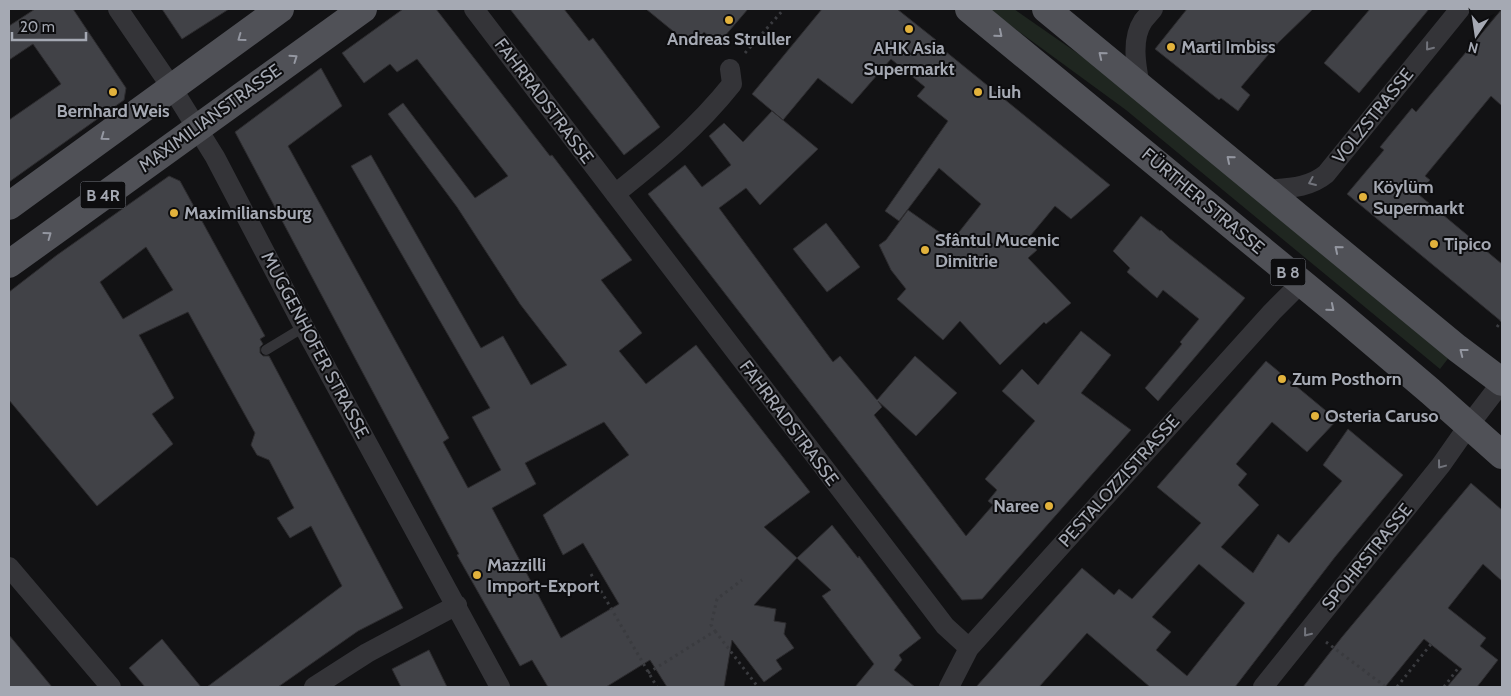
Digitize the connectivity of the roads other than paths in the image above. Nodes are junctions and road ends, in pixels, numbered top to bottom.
1 (118, 9) edge
2 (280, 9) edge
3 (363, 9) edge
4 (474, 9) edge
5 (969, 9) edge
6 (1046, 9) edge
7 (1153, 9) edge
8 (1460, 9) edge
9 (730, 70) road end
10 (1140, 86) junction
11 (172, 88) junction
12 (197, 126) junction
13 (1267, 190) junction
14 (615, 194) junction
15 (9, 206) edge
16 (9, 264) edge
17 (1301, 283) junction
18 (304, 327) junction
19 (266, 350) dead end
20 (1502, 382) edge
21 (1469, 425) junction
22 (1502, 455) edge
23 (9, 567) edge
24 (456, 605) junction
25 (969, 648) junction
26 (110, 687) edge
27 (314, 687) edge
28 (500, 687) edge
29 (951, 687) edge
30 (1263, 687) edge

1 - 11 street, MUGGENHOFER STRASSE
2 -> 11 main road, B 4R
12 -> 3 main road, MAXIMILIANSTRASSE / B 4R
4 - 14 street, FAHRRADSTRASSE
5 -> 17 main road, FÜRTHER STRASSE / B 8
10 -> 6 main road
7 - 10 street
8 -> 13 street, VOLZSTRASSE
9 - 14 street
13 -> 10 main road
11 - 12 street, MUGGENHOFER STRASSE
11 -> 15 main road, B 4R
16 -> 12 main road, MAXIMILIANSTRASSE / B 4R
12 - 18 street, MUGGENHOFER STRASSE
20 -> 13 main road
14 - 25 street, FAHRRADSTRASSE
17 -> 21 main road, FÜRTHER STRASSE / B 8
17 - 25 street, PESTALOZZISTRASSE
18 - 19 lane
18 - 24 street, MUGGENHOFER STRASSE
20 - 21 street, SPOHRSTRASSE
21 - 22 main road, FÜRTHER STRASSE / B 8
21 -> 30 street, SPOHRSTRASSE
23 - 26 street
24 - 27 street
24 - 28 street, MUGGENHOFER STRASSE
25 - 29 street, PESTALOZZISTRASSE

